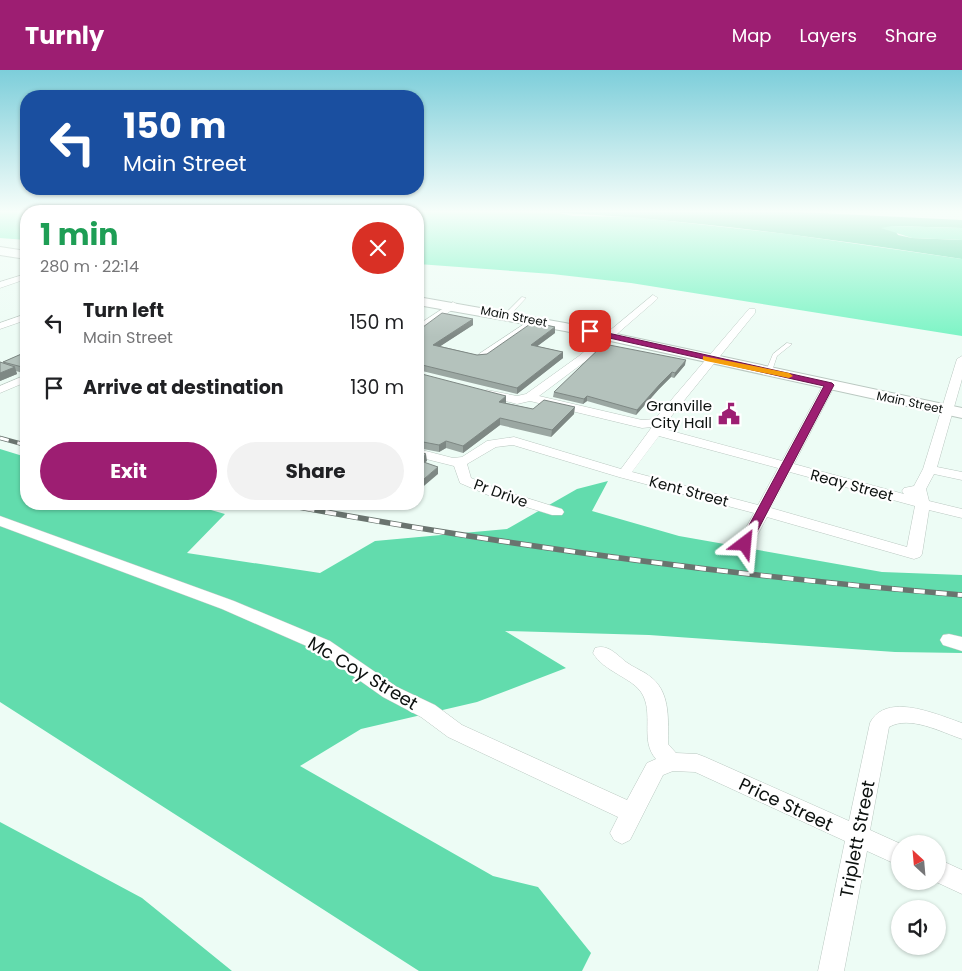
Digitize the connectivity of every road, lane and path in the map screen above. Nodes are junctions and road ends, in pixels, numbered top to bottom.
1 (20, 278) edge
2 (0, 284) edge
3 (524, 298) dead end
4 (653, 298) dead end
5 (424, 302) edge
6 (453, 305) junction
7 (752, 311) dead end
8 (507, 315) junction
9 (20, 319) edge
10 (535, 320) junction
11 (0, 326) edge
12 (424, 326) edge
13 (608, 335) junction
14 (789, 344) dead end
15 (483, 356) edge
16 (962, 358) edge
17 (710, 359) junction
18 (770, 371) junction
19 (20, 381) edge
20 (829, 385) junction
21 (472, 389) edge
22 (0, 390) edge
23 (530, 397) junction
24 (946, 409) junction
25 (962, 413) edge
26 (658, 427) junction
27 (424, 456) edge
28 (459, 461) junction
29 (786, 467) junction
30 (930, 470) junction
31 (624, 474) junction
32 (962, 476) edge
33 (918, 489) junction
34 (891, 495) junction
35 (924, 504) junction
36 (764, 511) junction
37 (557, 512) dead end
38 (962, 514) edge
39 (0, 521) edge
40 (745, 544) dead end
41 (602, 653) dead end
42 (962, 731) edge
43 (671, 762) junction
44 (632, 813) junction
45 (622, 833) dead end
46 (857, 837) junction
47 (891, 851) edge
48 (946, 875) edge
49 (962, 882) edge
50 (831, 971) edge

1 - 2 street
3 - 8 lane
4 - 13 street
5 - 6 main road, Main Street
6 - 8 main road, Main Street
6 - 12 street
7 - 17 street
8 - 10 main road, Main Street
9 - 11 street
10 - 13 main road, Main Street
10 - 15 street
13 - 17 main road, Main Street
13 - 23 street
14 - 18 lane
16 - 24 street
17 - 18 main road, Main Street
17 - 26 street
18 - 20 main road, Main Street
19 - 22 street
20 - 24 main road, Main Street
20 - 29 street
21 - 23 street, Reay Street
23 - 26 street, Reay Street
24 - 25 main road, Main Street
24 - 30 street
26 - 29 street, Reay Street
26 - 31 street
27 - 28 street
28 - 31 street, Kent Street
28 - 37 street, Pr Drive
29 - 34 street, Reay Street
29 - 36 street
30 - 32 street
30 - 33 street
31 - 36 street, Kent Street
33 - 34 street
33 - 35 street
34 - 35 street, Reay Street
35 - 36 street, Kent Street
35 - 38 street, Reay Street
36 - 40 street
39 - 44 street, Mc Coy Street
41 - 43 street
42 - 46 street, Triplett Street
43 - 44 street
43 - 46 street, Price Street
44 - 45 street
46 - 47 street, Price Street
46 - 50 street, Triplett Street
48 - 49 street

